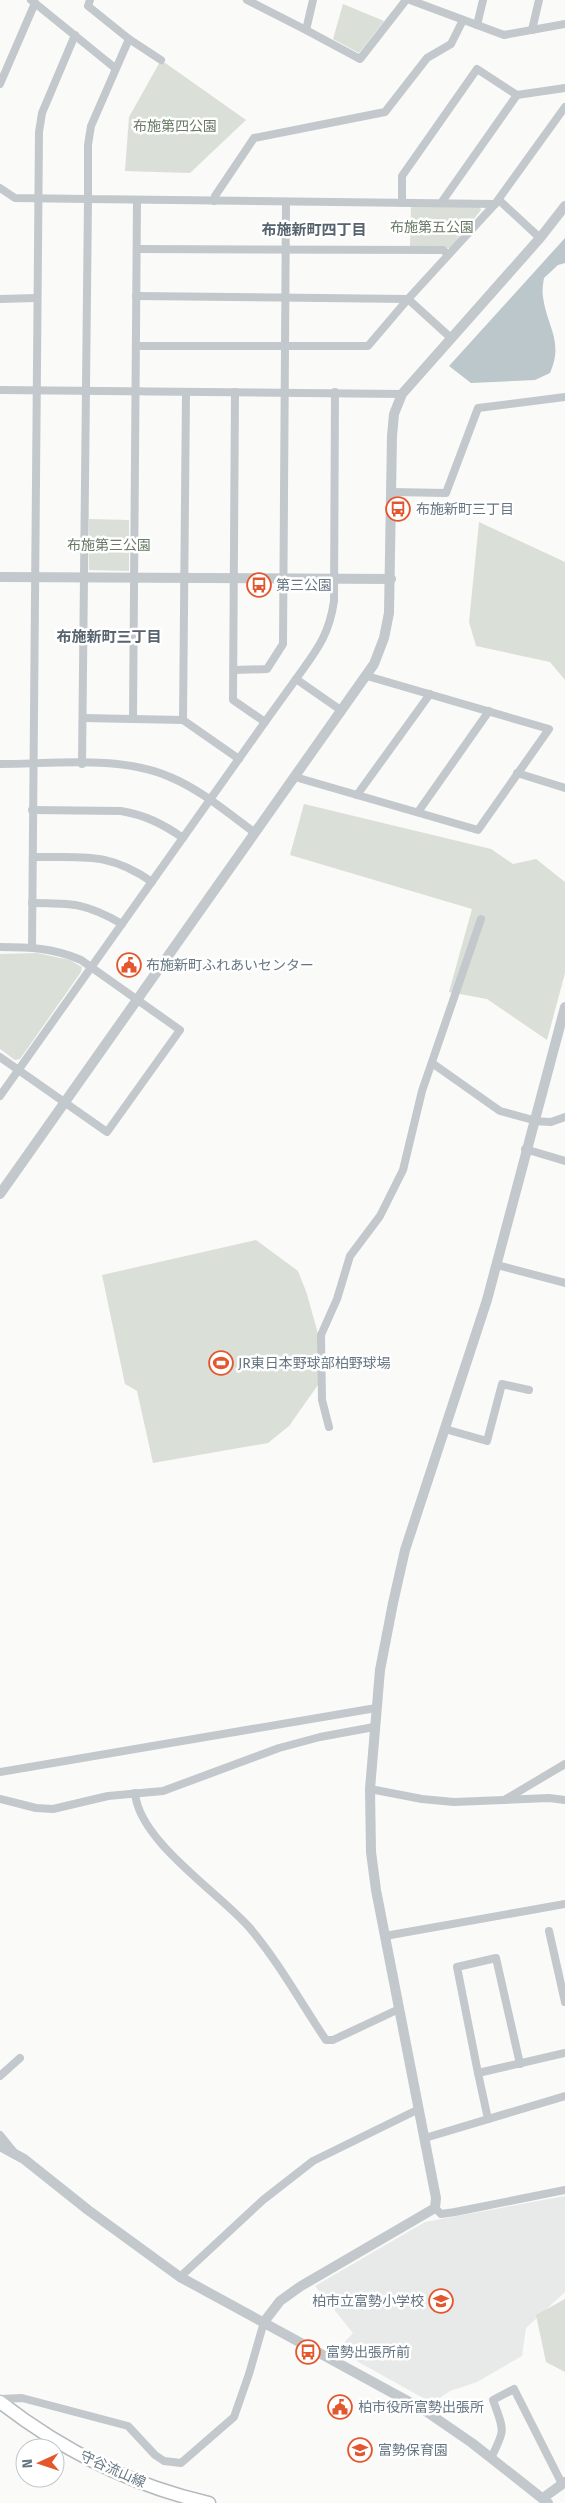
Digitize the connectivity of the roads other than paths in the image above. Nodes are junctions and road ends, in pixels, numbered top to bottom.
1 (90, 0) edge
2 (247, 0) edge
3 (313, 0) edge
4 (406, 0) edge
5 (410, 0) edge
6 (483, 0) edge
7 (539, 0) edge
8 (33, 1) edge
9 (256, 2) edge
10 (424, 2) edge
11 (463, 20) junction
12 (565, 24) edge
13 (477, 25) junction
14 (306, 30) junction
15 (532, 30) junction
16 (75, 35) junction
17 (128, 39) junction
18 (161, 60) dead end
19 (115, 68) junction
20 (0, 84) edge
21 (565, 88) edge
22 (516, 95) junction
23 (565, 107) edge
24 (0, 188) edge
25 (38, 199) junction
26 (88, 199) junction
27 (137, 201) junction
28 (214, 201) junction
29 (286, 202) junction
30 (497, 202) junction
31 (402, 203) junction
32 (441, 203) junction
33 (565, 206) edge
34 (540, 238) junction
35 (137, 249) junction
36 (287, 250) junction
37 (448, 254) junction
38 (136, 296) junction
39 (0, 298) edge
40 (36, 298) junction
41 (286, 298) junction
42 (408, 299) junction
43 (451, 338) junction
44 (136, 346) junction
45 (286, 346) junction
46 (0, 390) edge
47 (36, 391) junction
48 (86, 391) junction
49 (136, 391) junction
50 (186, 392) junction
51 (235, 392) junction
52 (286, 392) junction
53 (335, 392) junction
54 (402, 394) junction
55 (565, 397) edge
56 (392, 492) junction
57 (0, 577) edge
58 (34, 577) junction
59 (84, 577) junction
60 (284, 577) junction
61 (134, 578) junction
62 (184, 578) junction
63 (234, 578) junction
64 (334, 578) junction
65 (391, 579) junction
66 (234, 670) junction
67 (367, 676) junction
68 (296, 679) junction
69 (430, 694) junction
70 (342, 711) junction
71 (489, 711) junction
72 (83, 718) junction
73 (133, 718) junction
74 (183, 720) junction
75 (265, 722) junction
76 (239, 759) junction
77 (0, 764) edge
78 (33, 764) junction
79 (82, 764) junction
80 (517, 774) junction
81 (295, 777) junction
82 (565, 788) edge
83 (357, 795) junction
84 (209, 800) junction
85 (32, 810) junction
86 (418, 812) junction
87 (255, 833) junction
88 (183, 838) junction
89 (32, 857) junction
90 (152, 882) junction
91 (32, 903) junction
92 (481, 919) dead end
93 (122, 924) junction
94 (0, 947) edge
95 (32, 947) junction
96 (92, 966) junction
97 (138, 1000) junction
98 (565, 1007) edge
99 (0, 1057) edge
100 (432, 1063) junction
101 (18, 1070) junction
102 (0, 1096) edge
103 (65, 1102) junction
104 (565, 1117) edge
105 (533, 1121) junction
106 (525, 1149) junction
107 (565, 1161) edge
108 (2, 1187) edge
109 (497, 1265) junction
110 (565, 1283) edge
111 (529, 1390) dead end
112 (329, 1427) dead end
113 (445, 1429) junction
114 (376, 1708) junction
115 (374, 1727) junction
116 (565, 1764) edge
117 (0, 1772) edge
118 (370, 1789) junction
119 (135, 1793) junction
120 (0, 1799) edge
121 (504, 1800) junction
122 (565, 1800) edge
123 (565, 1904) edge
124 (549, 1931) dead end
125 (385, 1936) junction
126 (565, 2002) edge
127 (399, 2009) junction
128 (565, 2053) edge
129 (20, 2058) dead end
130 (520, 2064) junction
131 (478, 2073) junction
132 (0, 2076) edge
133 (565, 2096) edge
134 (419, 2109) junction
135 (488, 2119) junction
136 (0, 2135) edge
137 (425, 2138) junction
138 (0, 2146) edge
139 (16, 2154) junction
140 (565, 2190) edge
141 (435, 2208) junction
142 (180, 2277) junction
143 (264, 2322) junction
144 (0, 2400) edge
145 (490, 2458) junction
146 (563, 2483) edge
147 (546, 2501) edge
148 (209, 2503) edge

1 - 17 street
2 - 9 street
3 - 14 street
4 - 14 street
5 - 10 street
6 - 13 street
7 - 15 street
8 - 16 street
8 - 20 street
9 - 14 street
10 - 11 street
11 - 13 street
11 - 28 street
12 - 15 street
13 - 15 street
16 - 19 street
16 - 25 street
17 - 18 street
17 - 19 street
19 - 26 street
21 - 22 street
22 - 31 street
22 - 32 street
23 - 30 street
24 - 25 street
25 - 26 street
25 - 40 street
26 - 27 street
26 - 48 street
27 - 28 street
27 - 35 street
28 - 29 street
29 - 31 street
29 - 36 street
30 - 32 street
30 - 34 street
30 - 37 street
31 - 32 street
33 - 34 street
34 - 43 street
35 - 36 street
35 - 38 street
36 - 37 street
36 - 41 street
37 - 42 street
38 - 41 street
38 - 44 street
39 - 40 street
40 - 47 street
41 - 42 street
41 - 45 street
42 - 43 street
42 - 45 street
43 - 54 street
44 - 45 street
44 - 49 street
45 - 52 street
46 - 47 street
47 - 48 street
47 - 58 street
48 - 49 street
48 - 59 street
49 - 50 street
49 - 61 street
50 - 51 street
50 - 62 street
51 - 52 street
51 - 63 street
52 - 53 street
52 - 60 street
53 - 54 street
53 - 64 street
54 - 56 street
55 - 56 street
56 - 65 street
57 - 58 street
58 - 59 street
58 - 78 street
59 - 61 street
59 - 72 street
60 - 63 street
60 - 64 street
60 - 66 street
61 - 62 street
61 - 73 street
62 - 63 street
62 - 74 street
63 - 66 street
64 - 65 street
64 - 68 street
65 - 67 street
66 - 75 street
67 - 69 street
67 - 70 street
68 - 70 street
68 - 75 street
69 - 71 street
69 - 83 street
70 - 81 street
71 - 80 street
71 - 86 street
72 - 73 street
72 - 79 street
73 - 74 street
74 - 76 street
75 - 76 street
76 - 84 street
77 - 78 street
78 - 79 street
78 - 85 street
79 - 84 street
80 - 82 street
80 - 86 street
81 - 83 street
81 - 87 street
83 - 86 street
84 - 87 street
84 - 88 street
85 - 88 street
85 - 89 street
87 - 97 street
88 - 90 street
89 - 90 street
89 - 91 street
90 - 93 street
91 - 93 street
91 - 95 street
92 - 100 street
93 - 96 street
94 - 95 street
95 - 96 street
96 - 97 street
96 - 101 street
97 - 103 street
97 - 103 street
98 - 105 street
99 - 101 street
100 - 105 street
100 - 112 street
101 - 102 street
101 - 103 street
103 - 108 street
104 - 105 street
105 - 106 street
106 - 107 street
106 - 109 street
109 - 110 street
109 - 113 street
111 - 113 street
113 - 114 street
114 - 115 street
114 - 117 street
115 - 118 street
115 - 119 street
116 - 121 street
118 - 121 street
118 - 125 street
119 - 120 street
119 - 127 street
121 - 122 street
123 - 125 street
124 - 126 street
125 - 127 street
127 - 134 street
128 - 130 street
129 - 132 street
130 - 131 street
130 - 131 street
131 - 135 street
133 - 135 street
134 - 137 street
134 - 142 street
135 - 137 street
136 - 139 street
137 - 141 street
138 - 139 street
139 - 142 street
140 - 141 street
141 - 143 street
142 - 143 street
143 - 144 street
143 - 145 street
144 - 148 main road, 守谷流山線
145 - 146 street
145 - 147 street
146 - 147 street

